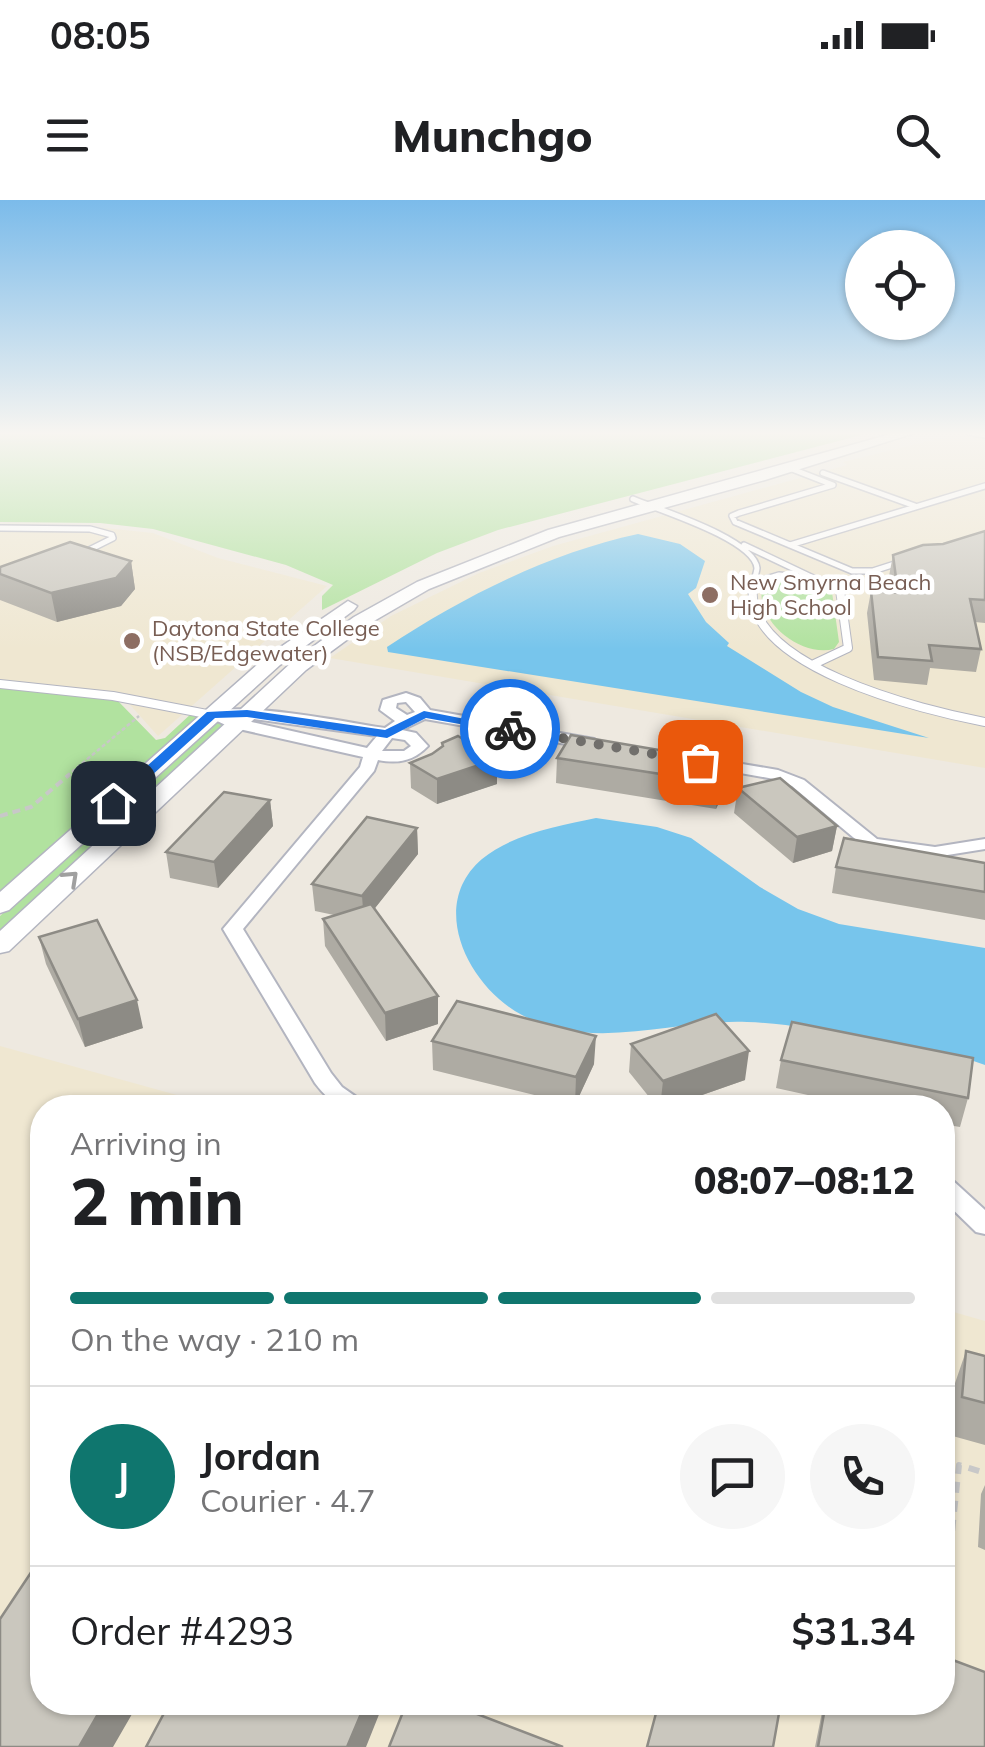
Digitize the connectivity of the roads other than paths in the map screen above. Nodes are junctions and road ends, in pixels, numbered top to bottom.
1 (636, 504) edge
2 (637, 504) edge
3 (644, 504) edge
4 (770, 504) edge
5 (910, 504) edge
6 (922, 504) edge
7 (916, 506) junction
8 (0, 528) edge
9 (734, 541) junction
10 (789, 545) junction
11 (72, 558) edge
12 (912, 558) edge
13 (392, 582) dead end
14 (753, 583) junction
15 (832, 583) junction
16 (365, 596) dead end
17 (814, 664) junction
18 (0, 684) edge
19 (212, 715) junction
20 (241, 719) junction
21 (985, 722) edge
22 (324, 726) junction
23 (387, 734) junction
24 (312, 740) junction
25 (621, 748) edge
26 (370, 754) junction
27 (680, 758) edge
28 (985, 844) edge
29 (0, 905) edge
30 (0, 945) edge
31 (339, 1095) edge
32 (955, 1196) edge
33 (985, 1225) edge

1 - 13 street
2 - 20 street
3 - 9 lane
4 - 10 lane
5 - 7 lane
6 - 7 lane
7 - 10 lane
8 - 11 lane
9 - 14 lane
9 - 15 lane
10 - 12 lane
14 - 15 lane
14 - 17 lane
15 - 17 lane
16 - 19 street
17 - 21 lane
18 - 19 lane
19 - 20 street
19 - 29 street
20 - 22 street
20 - 24 street
30 -> 20 street
22 - 23 street
22 - 24 street
23 - 25 street
23 - 26 street
23 - 26 street
24 - 26 street
26 - 31 street
27 - 28 street
32 - 33 street

